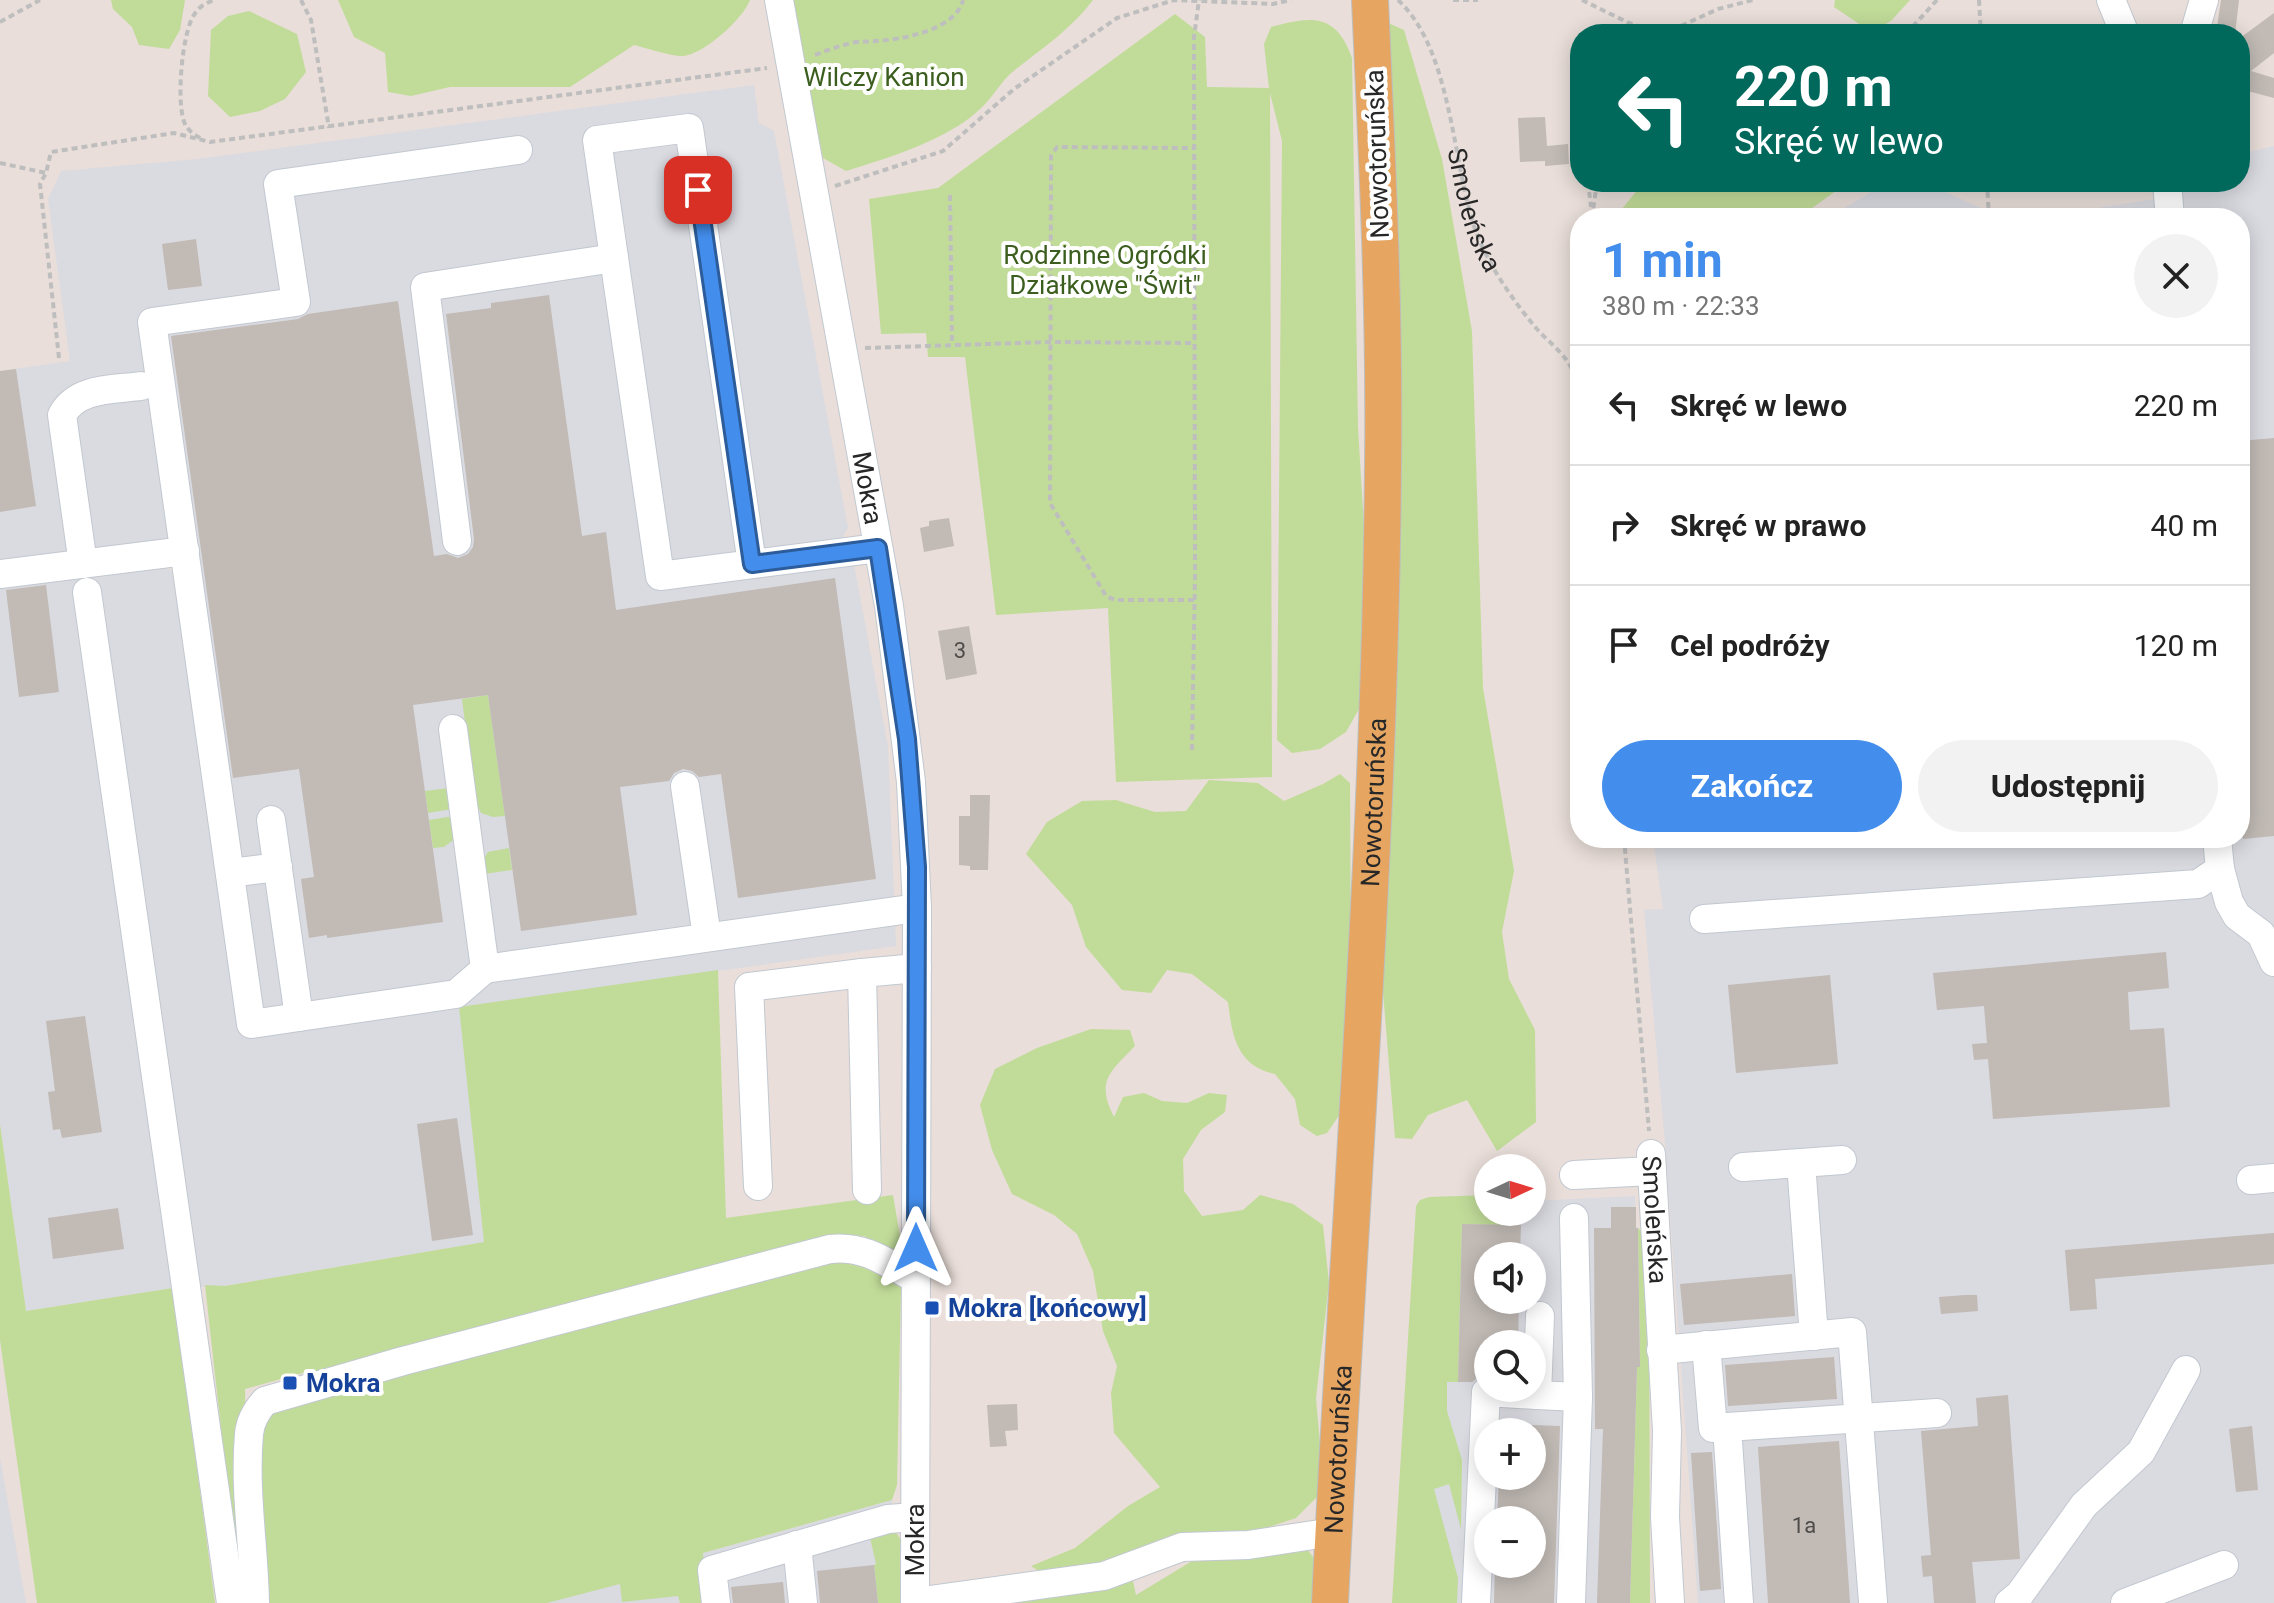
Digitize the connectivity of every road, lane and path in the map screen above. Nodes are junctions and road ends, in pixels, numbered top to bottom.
1 (40, 0) edge
2 (214, 0) edge
3 (301, 0) edge
4 (779, 0) edge
5 (963, 0) edge
6 (1291, 0) edge
7 (1370, 0) edge
8 (1398, 0) edge
9 (1453, 0) edge
10 (1478, 0) edge
11 (1582, 0) edge
12 (1753, 0) edge
13 (1937, 0) edge
14 (1979, 0) edge
15 (2111, 0) edge
16 (2204, 0) edge
17 (1199, 1) edge
18 (0, 22) edge
19 (1632, 24) edge
20 (1686, 24) edge
21 (1915, 24) edge
22 (1980, 24) edge
23 (2121, 24) edge
24 (2197, 24) edge
25 (799, 61) junction
26 (329, 128) junction
27 (210, 142) junction
28 (1194, 148) junction
29 (518, 150) dead end
30 (0, 163) edge
31 (46, 173) junction
32 (813, 193) junction
33 (950, 195) dead end
34 (614, 258) junction
35 (1050, 342) junction
36 (1195, 343) junction
37 (952, 344) junction
38 (842, 349) junction
39 (59, 358) dead end
40 (1570, 367) edge
41 (141, 386) dead end
42 (457, 541) dead end
43 (878, 548) junction
44 (185, 551) junction
45 (83, 564) junction
46 (752, 564) junction
47 (0, 574) edge
48 (87, 592) dead end
49 (1194, 600) junction
50 (453, 729) dead end
51 (1192, 750) dead end
52 (685, 786) dead end
53 (271, 820) dead end
54 (1625, 848) edge
55 (2218, 848) edge
56 (278, 867) junction
57 (2220, 869) junction
58 (230, 873) junction
59 (917, 908) junction
60 (1704, 919) dead end
61 (2267, 936) edge
62 (707, 937) junction
63 (2274, 962) edge
64 (917, 968) junction
65 (485, 969) junction
66 (862, 973) junction
67 (299, 1017) junction
68 (1842, 1160) dead end
69 (1652, 1162) junction
70 (1801, 1163) junction
71 (1743, 1167) dead end
72 (1574, 1175) dead end
73 (758, 1186) dead end
74 (867, 1190) dead end
75 (1574, 1218) dead end
76 (916, 1279) junction
77 (1540, 1316) dead end
78 (1539, 1330) edge
79 (1814, 1336) junction
80 (1706, 1345) junction
81 (1661, 1350) junction
82 (2186, 1370) dead end
83 (1546, 1395) edge
84 (1578, 1397) junction
85 (1486, 1402) edge
86 (1937, 1413) dead end
87 (1859, 1418) junction
88 (1720, 1428) junction
89 (1667, 1431) junction
90 (915, 1517) junction
91 (1333, 1532) junction
92 (797, 1545) junction
93 (2224, 1565) dead end
94 (1873, 1602) edge
95 (231, 1603) edge
96 (255, 1603) edge
97 (716, 1603) edge
98 (803, 1603) edge
99 (915, 1603) edge
100 (1330, 1603) edge
101 (1476, 1603) edge
102 (1571, 1603) edge
103 (1670, 1603) edge
104 (1739, 1603) edge
105 (2009, 1603) edge
106 (2125, 1603) edge

1 - 18 path
2 - 27 path
3 - 26 path
4 - 25 street, Mokra
5 - 25 path
6 - 17 path
7 - 91 main road, Nowotoruńska
8 - 40 path, Smoleńska
9 - 10 path
11 - 19 path
12 - 20 path
13 - 21 path
14 - 22 path
15 - 23 street
16 - 24 street
17 - 28 path
17 - 32 path
25 - 26 path
25 - 32 street, Mokra
26 - 27 path
27 - 31 path
28 - 35 path
28 - 36 path
29 - 44 street
30 - 31 path
31 - 39 path
32 - 38 street, Mokra
33 - 37 path
34 - 42 street
34 - 46 street
34 - 46 street
35 - 36 path
35 - 37 path
35 - 49 path
36 - 49 path
37 - 38 path
38 - 43 street, Mokra
41 - 45 street
43 - 46 street
43 - 59 street, Mokra
44 - 45 street
44 - 58 street
45 - 47 street
48 - 95 street
49 - 51 path
50 - 65 street
52 - 62 street
53 - 56 street
54 - 69 path, Smoleńska
55 - 57 street
56 - 58 street
56 - 67 street
57 - 60 street
57 - 61 street
58 - 67 street
59 - 62 street
59 - 64 street, Mokra
61 - 63 street
62 - 65 street
64 - 66 street
64 - 76 street, Mokra
65 - 67 street
66 - 73 street
66 - 74 street
68 - 70 street
69 - 72 street
69 - 81 street, Smoleńska
70 - 71 street
70 - 79 street
75 - 84 street
76 - 90 street, Mokra
76 - 96 street
77 - 78 street
79 - 80 street
79 - 87 street
80 - 81 street
80 - 88 street
81 - 89 street, Smoleńska
82 - 105 street
83 - 84 street
84 - 102 street
85 - 101 street
86 - 87 street
87 - 88 street
87 - 94 street
88 - 89 street
88 - 104 street
89 - 103 street, Smoleńska
90 - 92 street
90 - 99 street, Mokra
91 - 99 street
91 - 100 main road, Nowotoruńska
92 - 97 street
92 - 98 street
93 - 106 street

